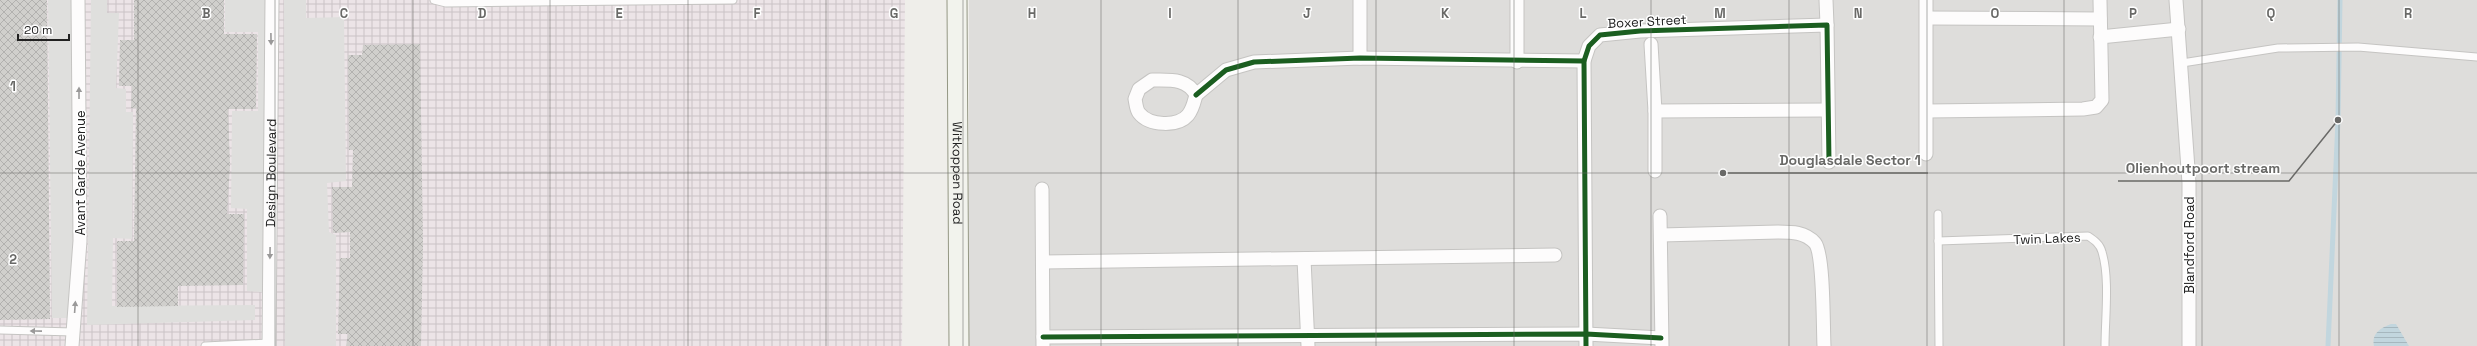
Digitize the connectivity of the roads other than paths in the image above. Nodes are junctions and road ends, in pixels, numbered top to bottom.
1 (78, 0) edge
2 (272, 0) edge
3 (434, 0) edge
4 (538, 0) edge
5 (733, 0) edge
6 (957, 0) edge
7 (1360, 0) edge
8 (1517, 0) edge
9 (1826, 0) edge
10 (1926, 0) edge
11 (2100, 0) edge
12 (2176, 0) edge
13 (483, 1) edge
14 (592, 1) edge
15 (644, 1) edge
16 (696, 1) edge
17 (1927, 18) junction
18 (2100, 19) junction
19 (1827, 25) junction
20 (2179, 29) junction
21 (2100, 37) junction
22 (1651, 44) dead end
23 (2477, 57) edge
24 (1360, 58) junction
25 (1584, 61) junction
26 (1517, 62) junction
27 (2182, 63) junction
28 (1196, 95) junction
29 (1827, 110) junction
30 (1655, 111) junction
31 (1927, 111) junction
32 (1926, 154) dead end
33 (1829, 162) dead end
34 (1655, 171) dead end
35 (1042, 189) dead end
36 (1938, 214) dead end
37 (1660, 216) dead end
38 (1660, 235) junction
39 (1938, 242) junction
40 (1555, 255) dead end
41 (1304, 259) junction
42 (1043, 262) junction
43 (0, 330) edge
44 (73, 332) junction
45 (1534, 340) edge
46 (1586, 340) edge
47 (1308, 341) edge
48 (1043, 342) edge
49 (1661, 342) edge
50 (269, 345) edge
51 (72, 346) edge
52 (205, 346) edge
53 (959, 346) edge
54 (1824, 346) edge
55 (1939, 346) edge
56 (2105, 346) edge
57 (2189, 346) edge

44 -> 1 street, Avant Garde Avenue
2 -> 50 street, Design Boulevard
3 - 13 lane
4 - 13 lane
4 - 14 lane
5 - 16 lane
6 - 53 main road, Witkoppen Road
7 - 24 street
8 - 26 street
9 - 19 street
10 - 17 street
11 - 18 street
12 - 20 street, Blandford Road
14 - 15 lane
15 - 16 lane
17 - 18 street
17 - 31 street
18 - 21 street
19 - 25 street, Boxer Street
19 - 29 street
20 - 21 street
20 - 27 street, Blandford Road
21 - 31 street
22 - 30 street
23 - 27 lane
24 - 26 street
24 - 28 street
25 - 26 street
25 - 46 street, Boxer Street
27 - 57 street, Blandford Road
28 - 28 street
29 - 30 street
29 - 33 street
30 - 34 street
31 - 32 street
35 - 42 street
36 - 39 lane
37 - 38 street
38 - 49 street
38 - 54 street
39 - 55 lane
39 - 56 lane, Twin Lakes
40 - 41 street
41 - 42 street
41 - 47 street
42 - 48 street
44 -> 43 lane
44 - 51 street, Avant Garde Avenue
45 - 46 street
45 - 47 street
46 - 49 street
47 - 48 street
50 - 52 lane

